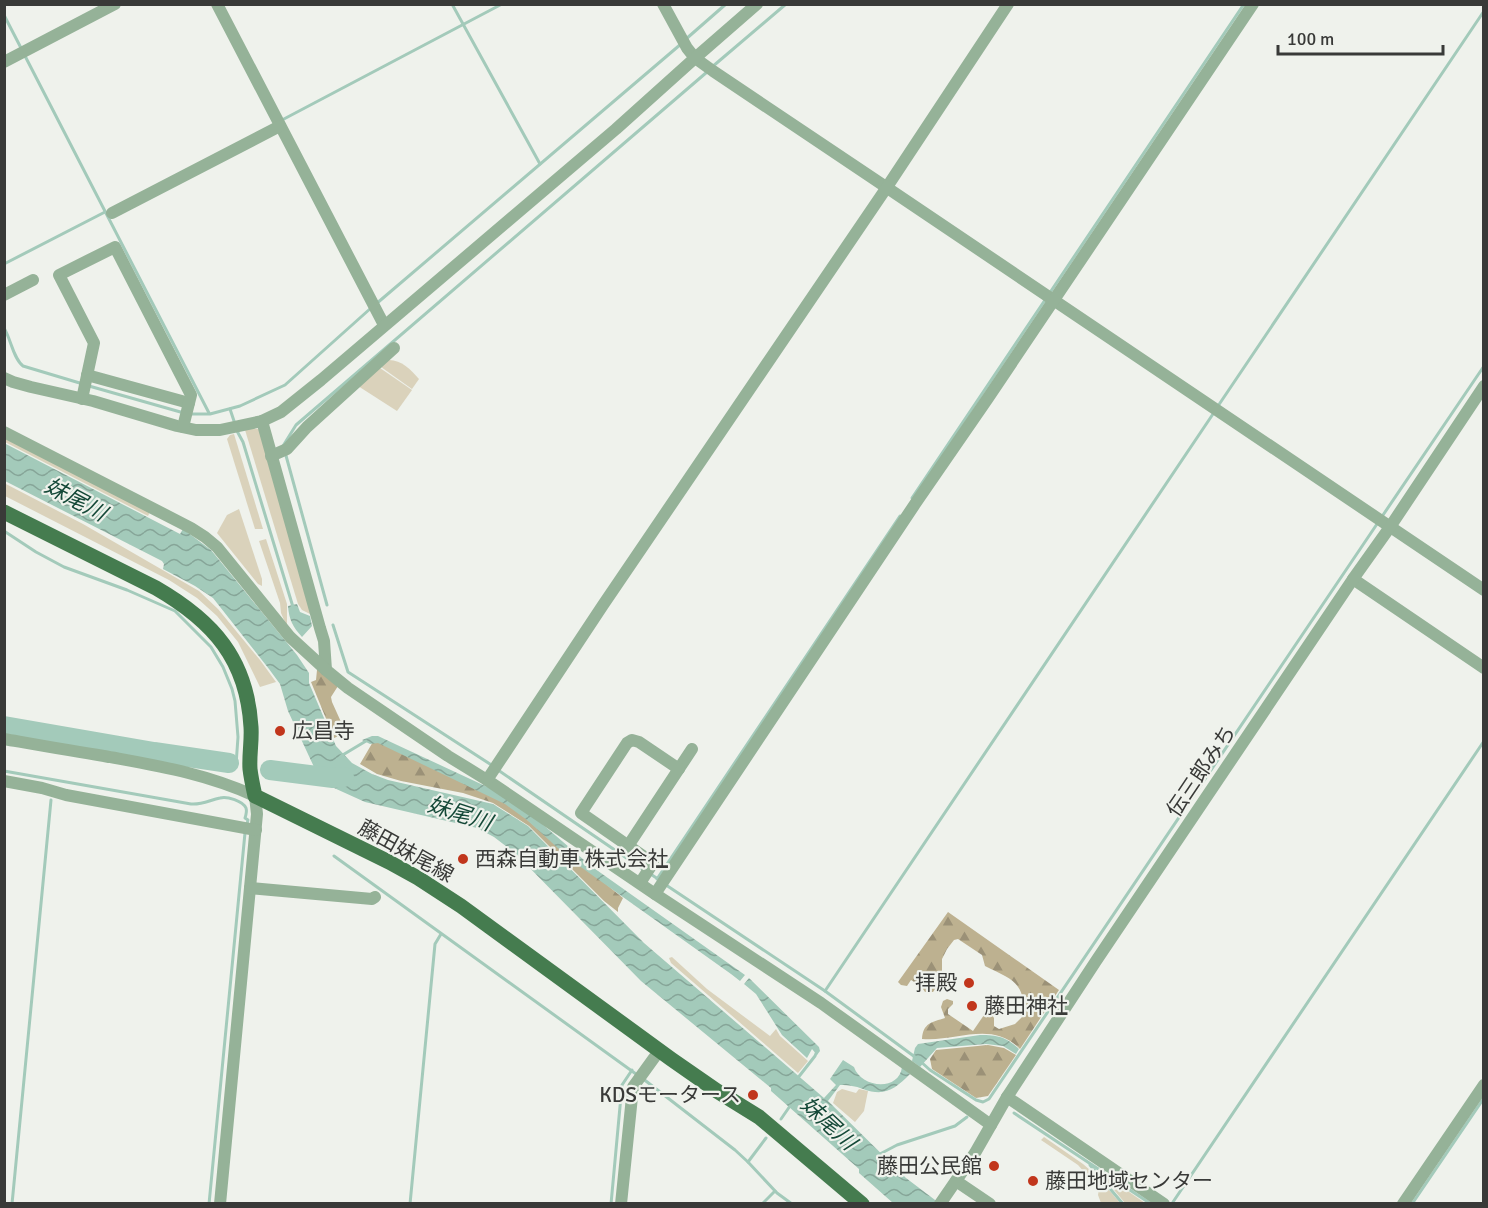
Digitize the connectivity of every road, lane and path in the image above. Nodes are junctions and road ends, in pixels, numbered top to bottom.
1 (116, 4) edge
2 (217, 4) edge
3 (663, 4) edge
4 (758, 4) edge
5 (1008, 4) edge
6 (1253, 4) edge
7 (695, 58) junction
8 (4, 62) edge
9 (280, 126) junction
10 (884, 185) junction
11 (112, 213) dead end
12 (33, 280) dead end
13 (4, 295) edge
14 (1049, 297) junction
15 (384, 325) junction
16 (394, 348) dead end
17 (4, 378) edge
18 (85, 385) junction
19 (1484, 386) edge
20 (189, 404) junction
21 (262, 421) junction
22 (184, 423) junction
23 (4, 432) edge
24 (280, 452) junction
25 (4, 512) edge
26 (1383, 523) junction
27 (1353, 579) junction
28 (1484, 590) edge
29 (1484, 668) edge
30 (326, 670) junction
31 (4, 739) edge
32 (692, 749) dead end
33 (679, 769) junction
34 (492, 772) junction
35 (4, 781) edge
36 (255, 796) junction
37 (256, 830) junction
38 (628, 846) junction
39 (645, 875) junction
40 (660, 886) junction
41 (250, 888) junction
42 (375, 897) dead end
43 (659, 1051) junction
44 (1484, 1085) edge
45 (1007, 1097) junction
46 (991, 1125) junction
47 (956, 1181) junction
48 (944, 1199) edge
49 (220, 1203) edge
50 (621, 1203) edge
51 (862, 1203) edge
52 (990, 1203) edge
53 (1164, 1203) edge
54 (1403, 1203) edge

1 - 8 street
2 - 9 street
3 - 7 street
4 - 7 street
5 - 10 street
6 - 14 street
7 - 10 street
7 - 15 street
9 - 11 street
9 - 15 street
10 - 14 street
10 - 34 street
12 - 13 street
14 - 26 street
14 - 40 street
15 - 21 street
16 - 24 street
17 - 18 street
18 - 20 street
18 - 20 street
18 - 22 street
19 - 26 street, 伝三郎みち
20 - 22 street
21 - 22 street
21 - 24 street
23 - 30 street
24 - 30 street
25 - 36 main road
26 - 27 street, 伝三郎みち
26 - 28 street
27 - 29 street
27 - 45 street, 伝三郎みち
30 - 34 street
31 - 36 street
32 - 33 street
33 - 38 street
33 - 38 street
34 - 39 street
35 - 37 street
36 - 37 street
36 - 43 main road, 藤田妹尾線
37 - 41 street
38 - 39 street
39 - 40 street
40 - 46 street
41 - 42 street
41 - 49 street
43 - 50 street
43 - 51 main road, 藤田妹尾線
44 - 54 street
45 - 46 street, 伝三郎みち
45 - 53 street
46 - 47 street, 伝三郎みち
47 - 48 street, 伝三郎みち
47 - 52 street

